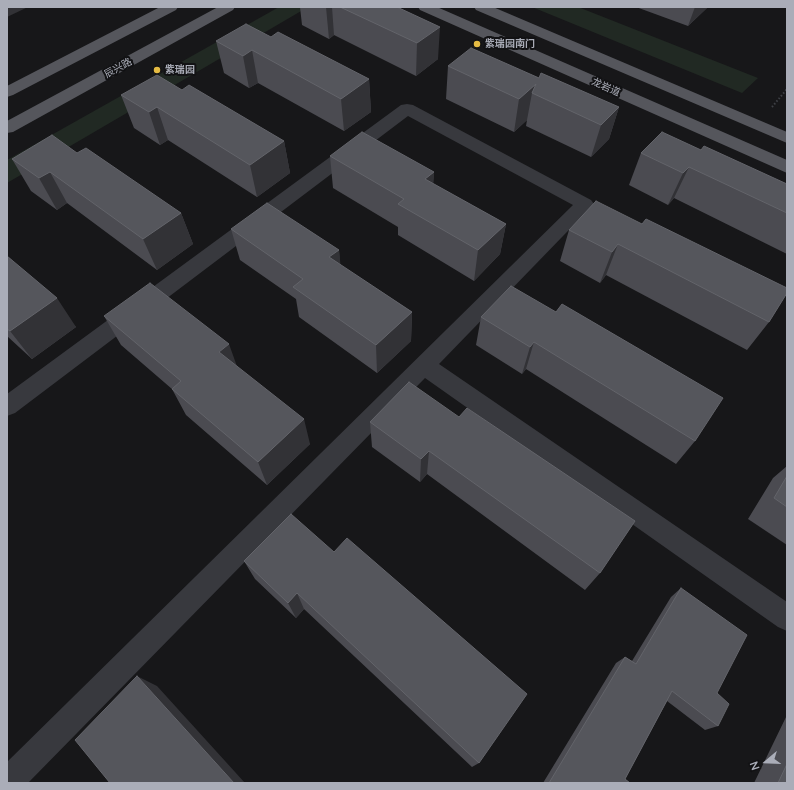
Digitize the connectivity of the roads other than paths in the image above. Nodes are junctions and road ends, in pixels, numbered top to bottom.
1 (171, 7) edge
2 (228, 7) edge
3 (425, 7) edge
4 (481, 7) edge
5 (7, 92) edge
6 (7, 128) edge
7 (787, 138) edge
8 (787, 167) edge
9 (424, 365) junction
10 (7, 406) edge
11 (787, 618) edge
12 (7, 783) edge

1 - 5 main road
2 - 6 main road, 辰兴路
3 - 8 main road, 龙岩道
4 - 7 main road, 龙岩道
9 - 10 lane
9 - 11 lane
9 - 12 lane

